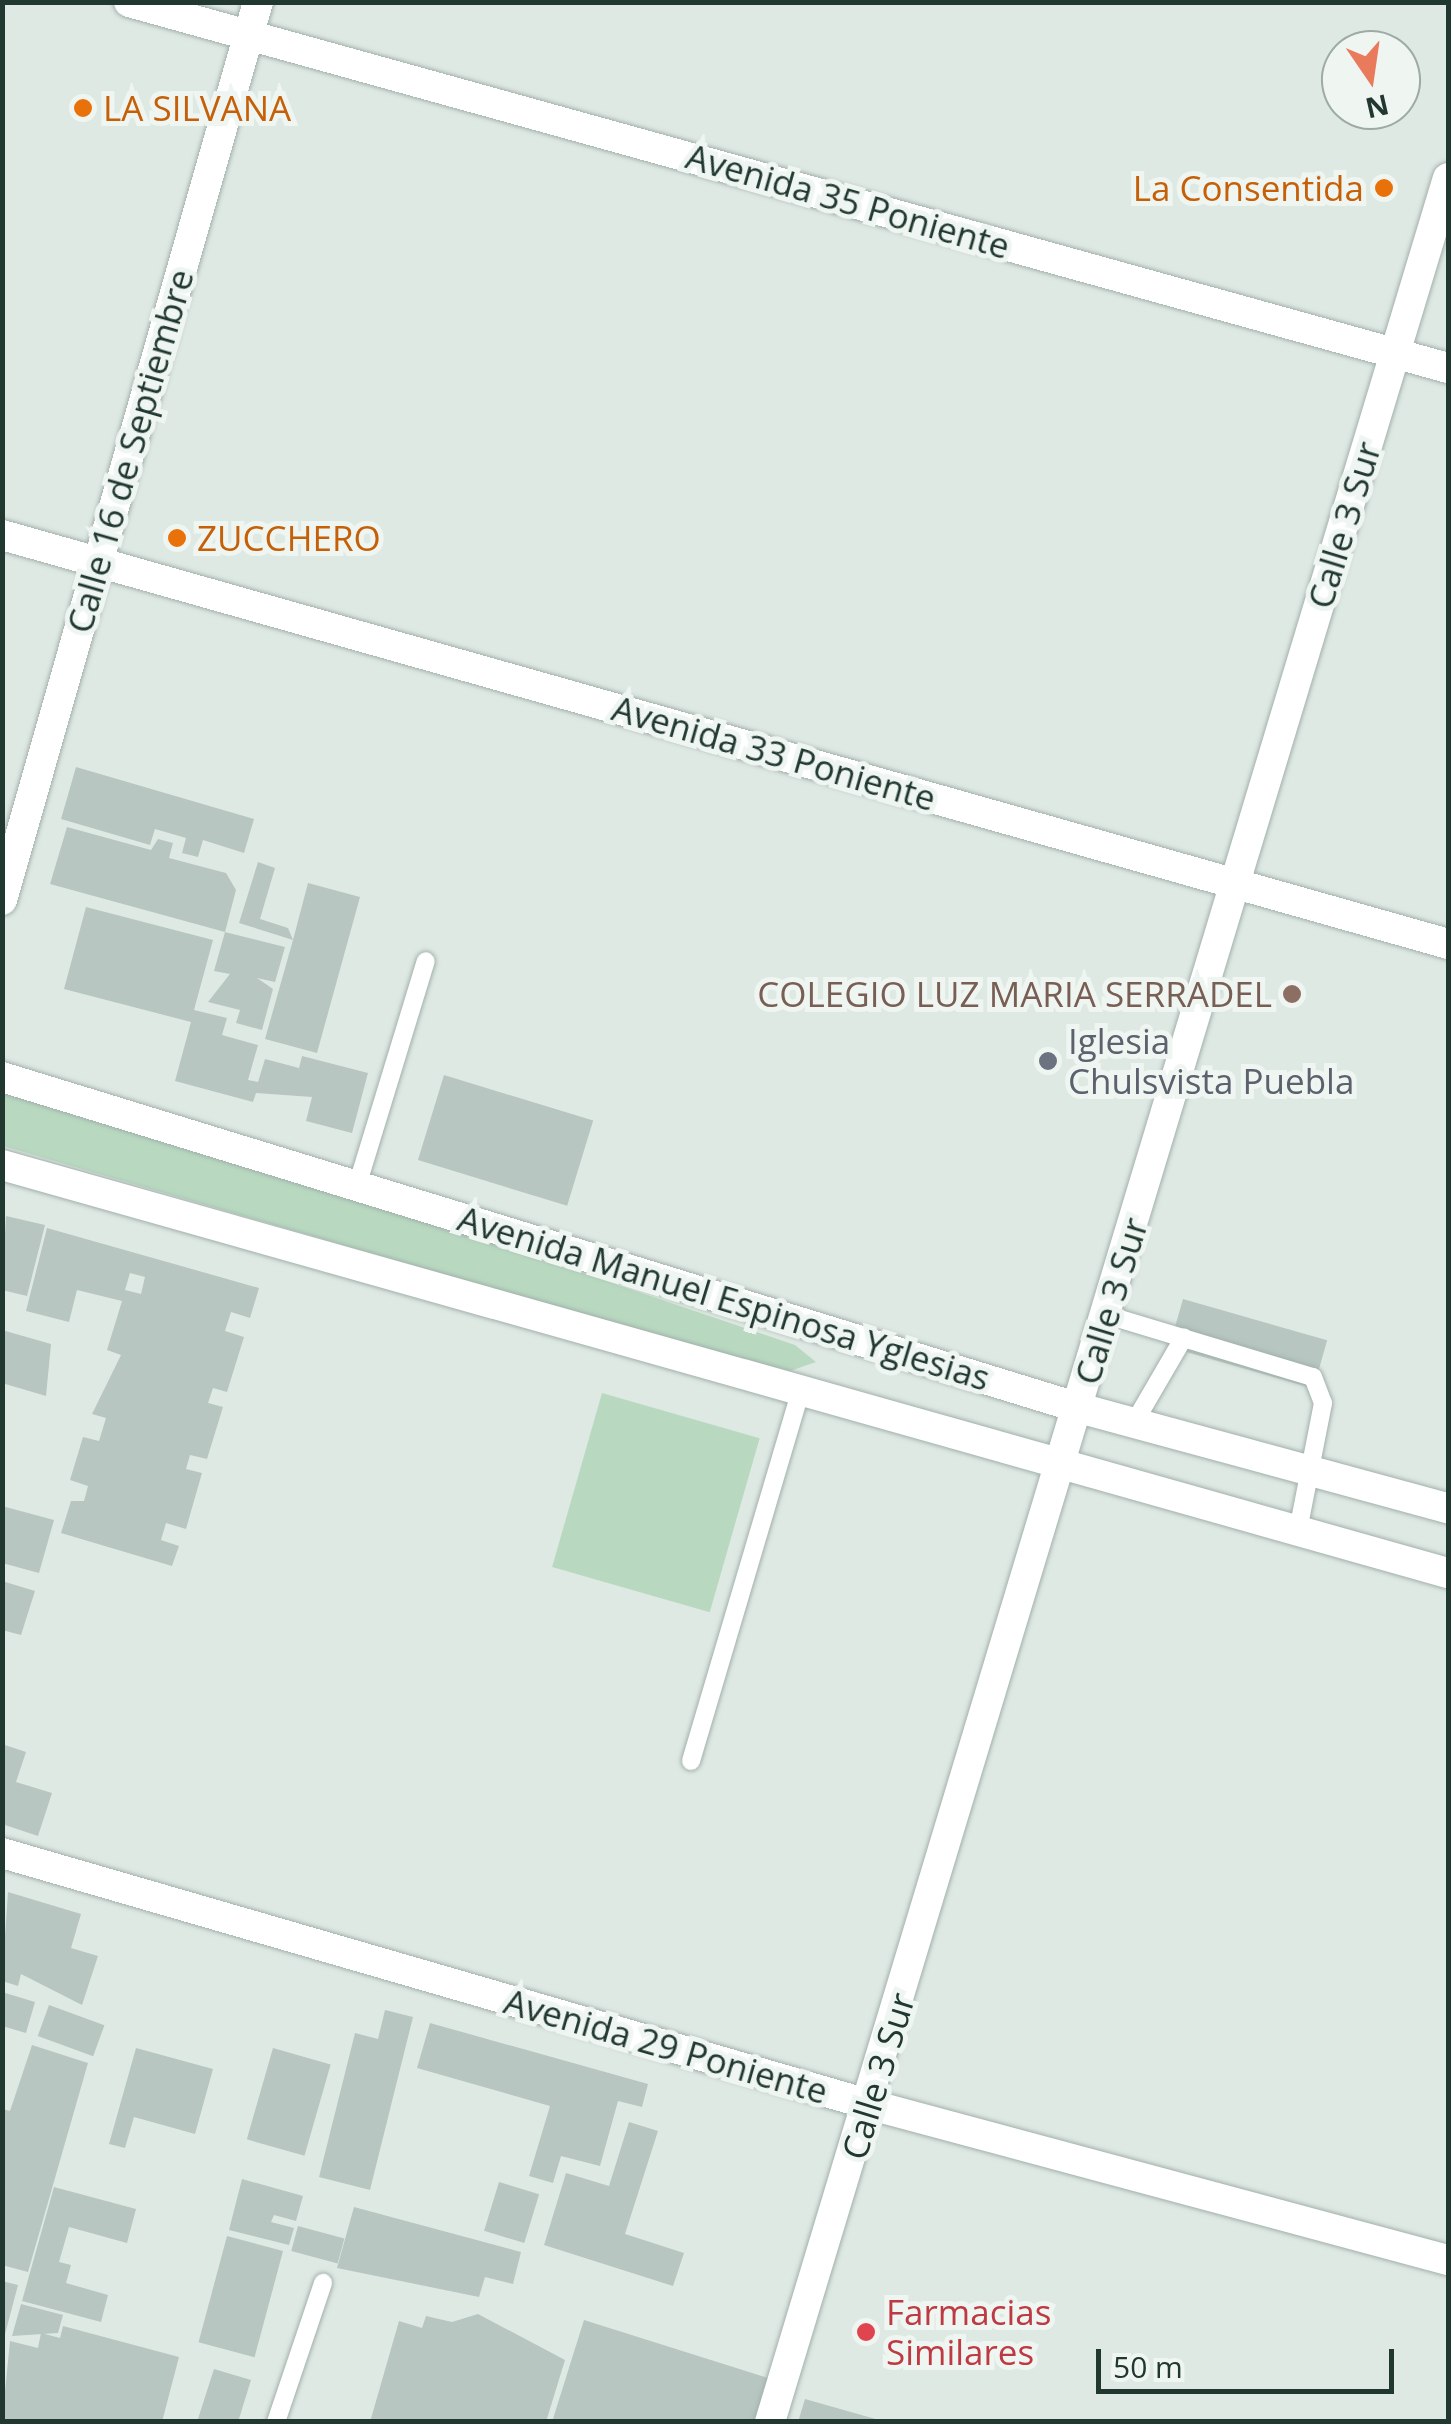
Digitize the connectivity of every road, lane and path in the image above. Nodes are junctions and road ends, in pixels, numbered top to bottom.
1 (129, 2) edge
2 (258, 2) edge
3 (248, 34) junction
4 (1448, 178) edge
5 (1395, 354) junction
6 (1448, 368) edge
7 (2, 535) edge
8 (98, 562) junction
9 (1236, 884) junction
10 (2, 900) edge
11 (1448, 944) edge
12 (426, 962) dead end
13 (2, 1077) edge
14 (2, 1165) edge
15 (357, 1186) junction
16 (1107, 1315) junction
17 (1184, 1337) junction
18 (800, 1392) junction
19 (1080, 1408) junction
20 (1134, 1423) junction
21 (1061, 1466) junction
22 (1311, 1471) junction
23 (1448, 1508) edge
24 (1298, 1531) junction
25 (1448, 1573) edge
26 (691, 1761) dead end
27 (2, 1853) edge
28 (870, 2105) junction
29 (1448, 2260) edge
30 (323, 2283) dead end
31 (276, 2422) edge
32 (770, 2422) edge

1 - 3 street, Avenida 35 Poniente
2 - 3 street, Calle 16 de Septiembre
3 - 5 street, Avenida 35 Poniente
3 - 8 street, Calle 16 de Septiembre
4 - 5 street, Calle 3 Sur
5 - 6 street, Avenida 35 Poniente
5 - 9 street, Calle 3 Sur
7 - 8 street, Avenida 33 Poniente
8 - 9 street, Avenida 33 Poniente
8 - 10 street, Calle 16 de Septiembre
9 - 11 street, Avenida 33 Poniente
9 - 16 street, Calle 3 Sur
12 - 15 lane
13 - 15 street, Avenida Manuel Espinosa Yglesias
14 - 18 street, Avenida Manuel Espinosa Yglesias
15 - 19 street, Avenida Manuel Espinosa Yglesias
16 - 17 lane
16 - 19 street, Calle 3 Sur
17 - 20 lane
17 - 22 lane
18 - 21 street, Avenida Manuel Espinosa Yglesias
18 - 26 lane
19 - 20 street, Avenida Manuel Espinosa Yglesias
19 - 21 street, Calle 3 Sur
20 - 22 street, Avenida Manuel Espinosa Yglesias
21 - 24 street, Avenida Manuel Espinosa Yglesias
21 - 28 street, Calle 3 Sur
22 - 23 street, Avenida Manuel Espinosa Yglesias
22 - 24 lane
24 - 25 street, Avenida Manuel Espinosa Yglesias
27 - 28 street, Avenida 29 Poniente
28 - 29 street, Avenida 29 Poniente
28 - 32 street, Calle 3 Sur
30 - 31 lane

